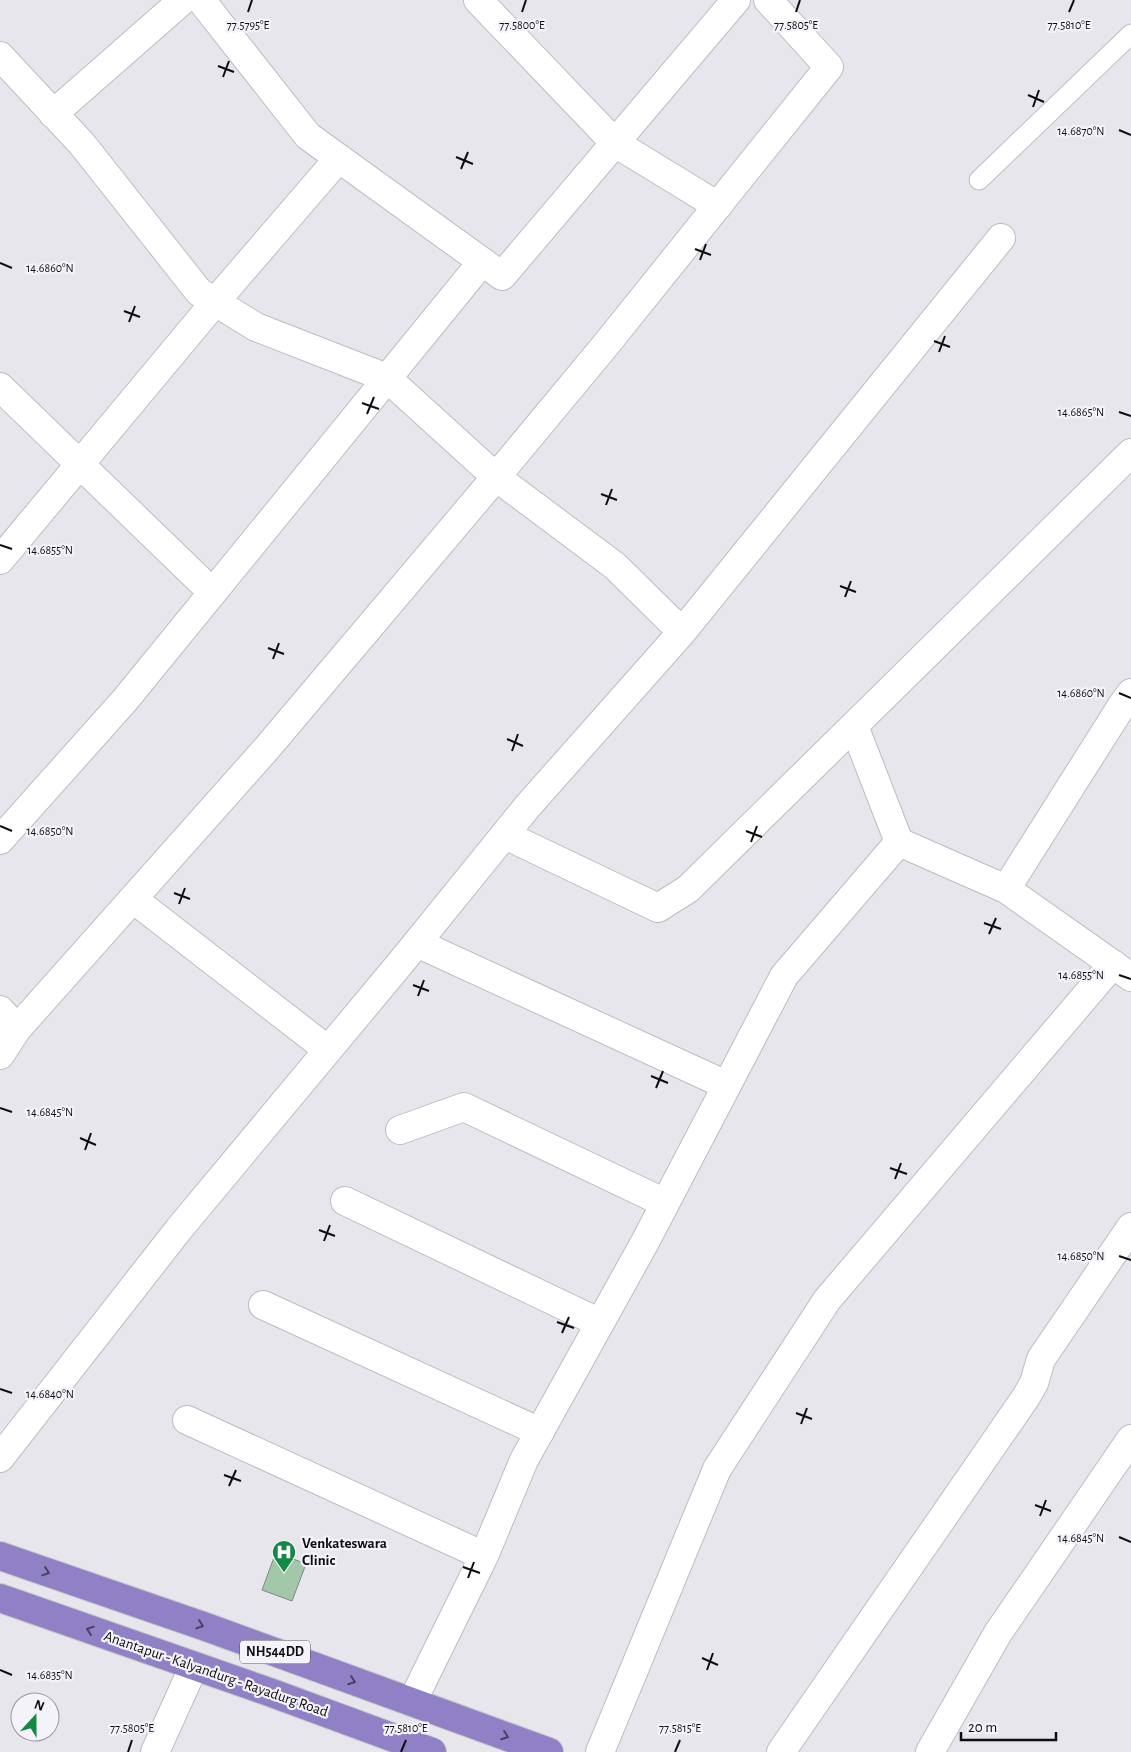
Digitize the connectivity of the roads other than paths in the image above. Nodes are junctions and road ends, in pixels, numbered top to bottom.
1 (183, 0) edge
2 (201, 0) edge
3 (480, 0) edge
4 (736, 0) edge
5 (768, 0) edge
6 (1131, 34) edge
7 (0, 56) edge
8 (54, 114) junction
9 (615, 143) junction
10 (339, 158) junction
11 (979, 180) dead end
12 (718, 206) junction
13 (1000, 238) dead end
14 (482, 262) junction
15 (215, 302) junction
16 (387, 378) junction
17 (0, 388) edge
18 (1131, 453) edge
19 (80, 465) junction
20 (496, 477) junction
21 (0, 560) edge
22 (212, 592) junction
23 (682, 632) junction
24 (1131, 693) edge
25 (854, 726) junction
26 (505, 835) junction
27 (0, 840) edge
28 (899, 842) junction
29 (1006, 889) junction
30 (133, 899) junction
31 (417, 943) junction
32 (1122, 970) edge
33 (9, 1020) edge
34 (328, 1050) junction
35 (0, 1055) edge
36 (726, 1085) junction
37 (400, 1130) dead end
38 (345, 1201) dead end
39 (665, 1203) junction
40 (1131, 1227) edge
41 (263, 1306) dead end
42 (600, 1323) junction
43 (188, 1420) dead end
44 (540, 1432) junction
45 (1131, 1439) edge
46 (0, 1458) edge
47 (0, 1556) edge
48 (484, 1556) junction
49 (0, 1598) edge
50 (194, 1666) junction
51 (412, 1702) junction
52 (401, 1747) edge
53 (155, 1752) edge
54 (432, 1752) edge
55 (549, 1752) edge
56 (600, 1752) edge
57 (781, 1752) edge
58 (930, 1752) edge

1 - 8 street
2 - 10 street
3 - 9 street
4 - 9 street
5 - 12 street
6 - 11 lane
7 - 8 street
8 - 15 street
9 - 12 street
9 - 14 street
10 - 14 street
10 - 15 street
12 - 20 street
13 - 23 street
14 - 16 street
15 - 16 street
15 - 19 street
16 - 20 street
16 - 22 street
17 - 19 street
18 - 25 street
19 - 21 street
19 - 22 street
20 - 23 street
20 - 30 street
22 - 27 street
23 - 26 street
24 - 29 street
25 - 26 street
25 - 28 street
26 - 31 street
28 - 29 street
28 - 36 street
29 - 32 street
30 - 33 street
30 - 34 street
31 - 34 street
31 - 36 street
32 - 56 street
33 - 35 street
34 - 46 street
36 - 39 street
37 - 39 street
38 - 42 street
39 - 42 street
40 - 57 street
41 - 44 street
42 - 44 street
43 - 48 street
44 - 48 street
45 - 58 street
47 -> 51 highway, NH544DD
48 - 51 street
50 -> 49 highway, Anantapur - Kalyandurg - Rayadurg Road / NH544DD
50 - 52 highway, Anantapur - Kalyandurg - Rayadurg Road / NH544DD
50 - 53 street
51 -> 55 highway, NH544DD
52 - 54 highway, Anantapur - Kalyandurg - Rayadurg Road / NH544DD

